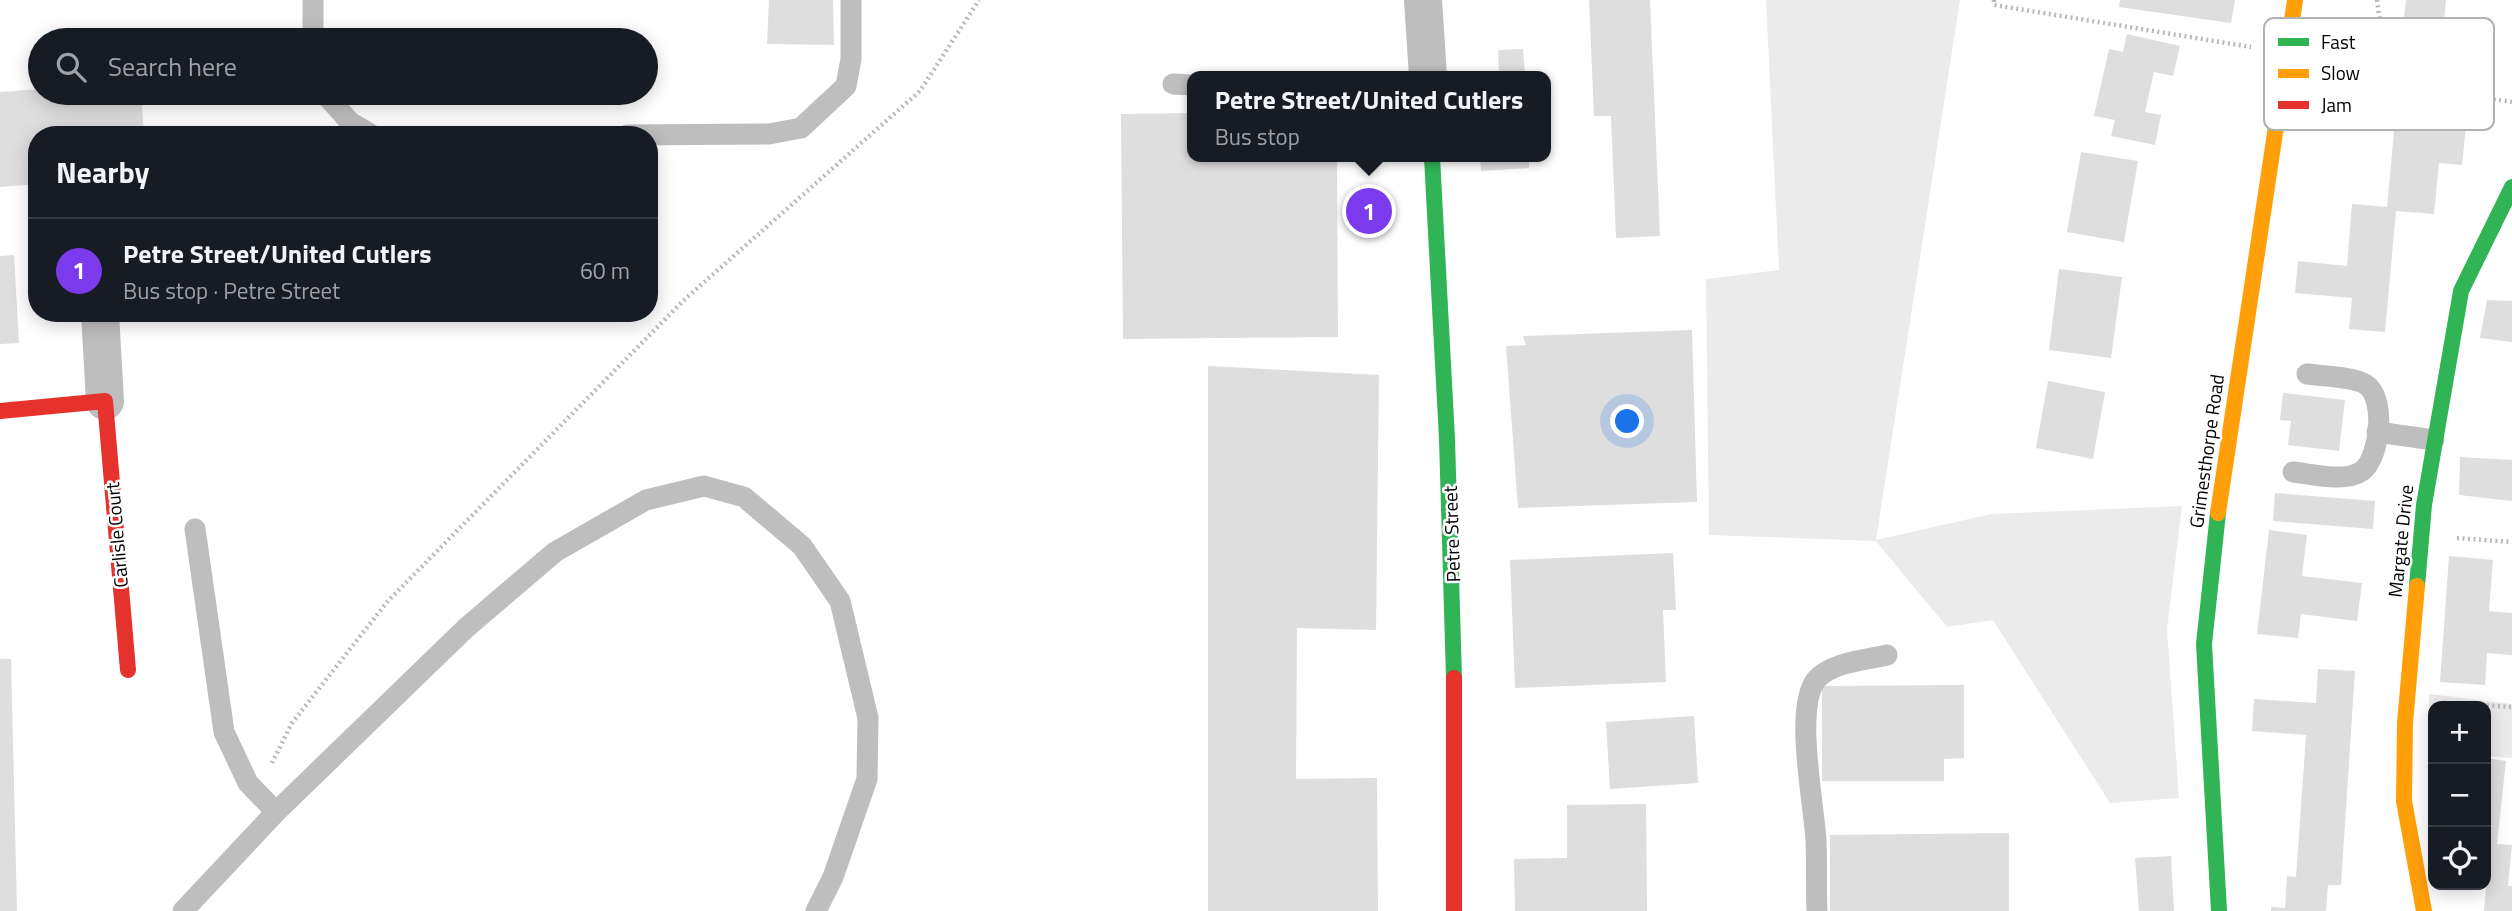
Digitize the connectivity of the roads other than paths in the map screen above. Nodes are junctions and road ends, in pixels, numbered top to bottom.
1 (313, 0) edge
2 (851, 0) edge
3 (1423, 0) edge
4 (2295, 0) edge
5 (2292, 18) edge
6 (313, 28) edge
7 (1428, 71) edge
8 (335, 105) edge
9 (357, 126) edge
10 (2275, 130) edge
11 (658, 135) edge
12 (1432, 162) edge
13 (2512, 187) edge
14 (101, 322) edge
15 (2307, 374) dead end
16 (105, 401) junction
17 (0, 411) edge
18 (2377, 432) junction
19 (2434, 440) junction
20 (2293, 472) dead end
21 (195, 529) dead end
22 (1887, 655) dead end
23 (128, 670) dead end
24 (276, 812) junction
25 (183, 911) edge
26 (816, 911) edge
27 (1454, 911) edge
28 (1816, 911) edge
29 (2219, 911) edge
30 (2424, 911) edge

1 - 6 lane
2 - 11 lane
3 - 7 street
4 - 5 street, Grimesthorpe Road
8 - 9 lane
10 - 29 street, Grimesthorpe Road
12 - 27 street, Petre Street
13 - 19 street, Margate Drive
14 - 16 street, Carlisle Court
15 - 18 lane
16 - 17 street
16 - 23 street, Carlisle Court
18 - 19 lane
18 - 20 lane
19 - 30 street, Margate Drive
21 - 24 lane
22 - 28 lane
24 - 25 lane
24 - 26 lane

